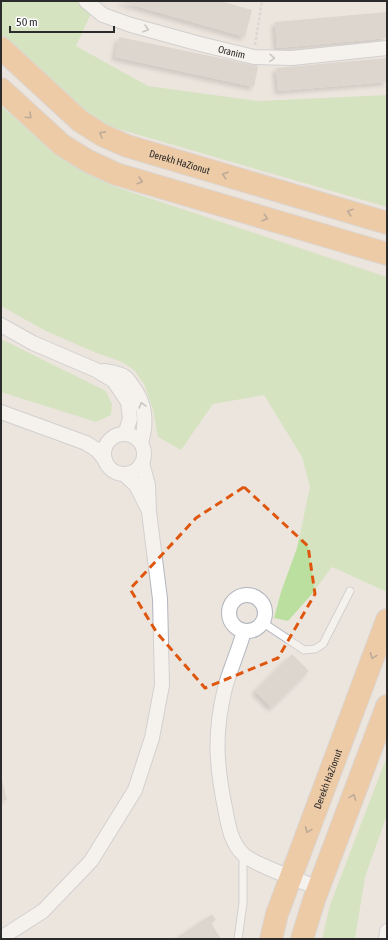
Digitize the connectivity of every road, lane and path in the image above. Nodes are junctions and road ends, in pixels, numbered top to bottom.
1 (86, 1) edge
2 (262, 1) edge
3 (1, 48) edge
4 (387, 48) edge
5 (254, 57) junction
6 (1, 89) edge
7 (387, 223) edge
8 (387, 254) edge
9 (1, 325) edge
10 (96, 370) junction
11 (1, 412) edge
12 (66, 436) junction
13 (119, 436) junction
14 (141, 443) junction
15 (105, 460) junction
16 (142, 463) junction
17 (124, 474) junction
18 (149, 512) junction
19 (350, 591) dead end
20 (387, 620) edge
21 (262, 622) junction
22 (244, 631) junction
23 (387, 706) edge
24 (243, 855) junction
25 (290, 878) junction
26 (319, 888) junction
27 (387, 931) edge
28 (1, 938) edge
29 (238, 939) edge
30 (271, 939) edge
31 (302, 939) edge
32 (386, 939) edge

1 -> 5 street, Oranim
2 - 5 path
7 -> 3 highway, Derekh HaZionut
5 -> 4 street, Oranim
6 -> 8 highway
9 - 10 street
10 - 13 street
14 -> 10 street
11 - 12 street
12 - 13 street
12 - 15 street
13 - 14 street
13 - 15 street
14 - 16 street
15 - 17 street
16 - 17 street
16 - 18 street
17 - 18 street
18 - 28 street
19 - 21 lane
20 -> 25 highway, Derekh HaZionut
21 - 22 street
21 - 22 street
22 - 24 street
26 -> 23 highway
24 - 25 street
24 - 29 lane
25 - 26 street
25 - 30 highway, Derekh HaZionut
26 - 31 highway
27 - 32 street

